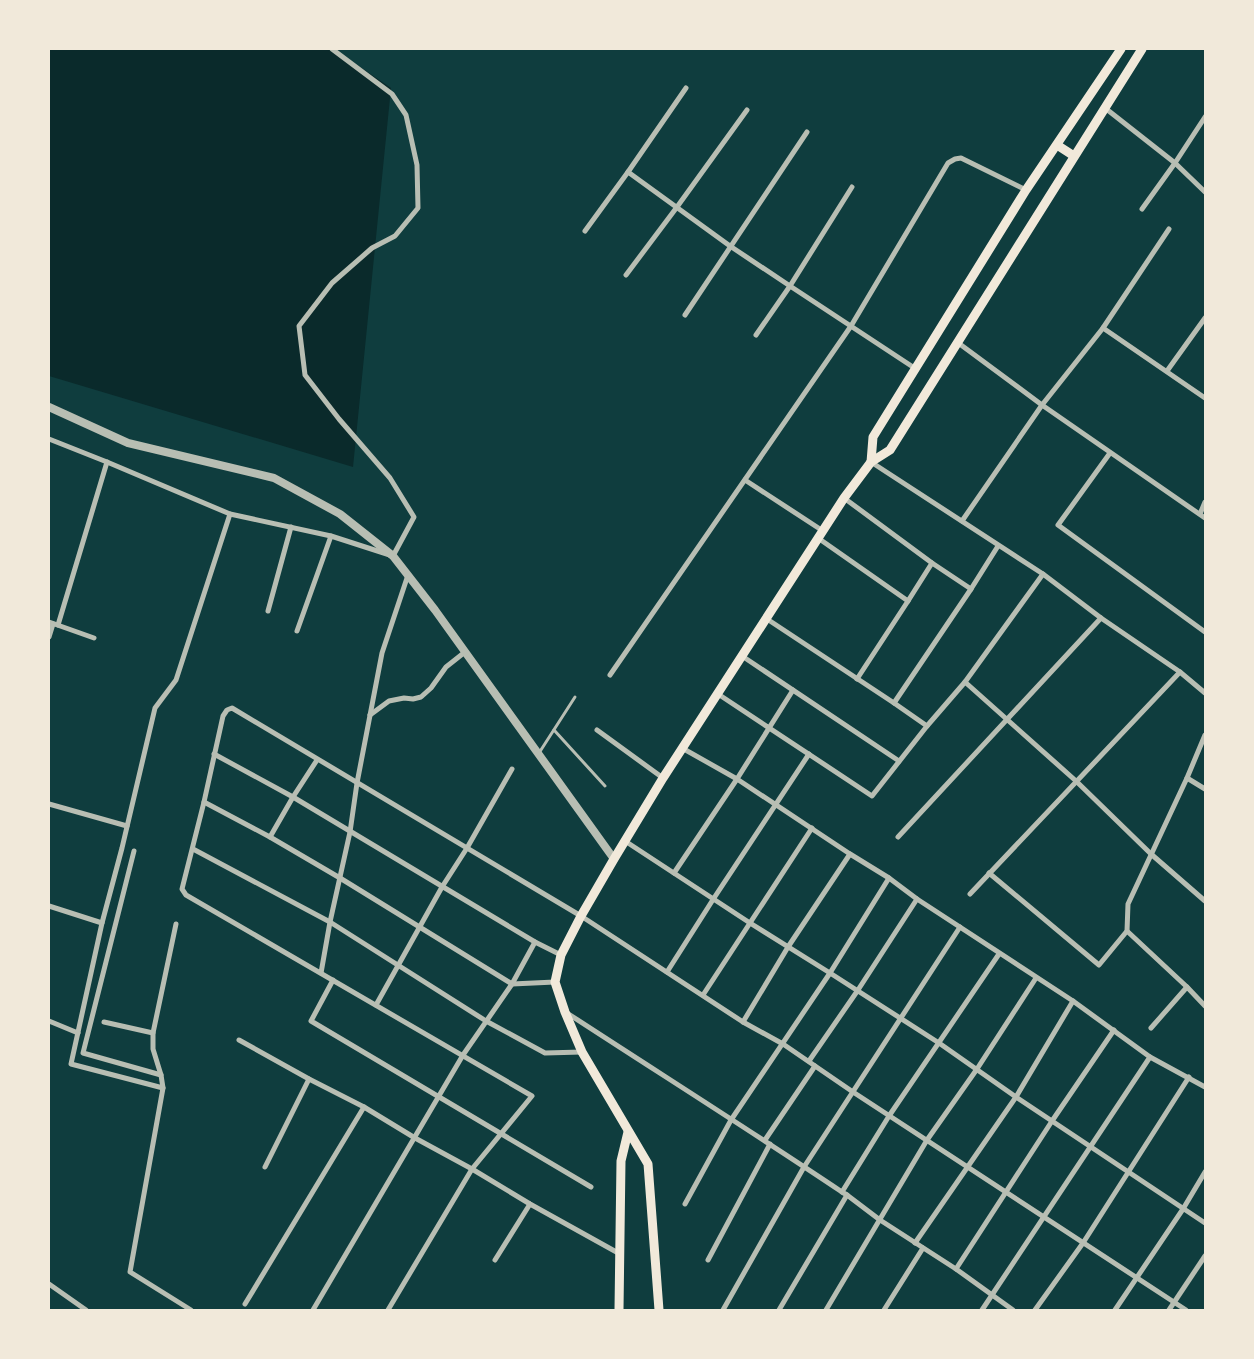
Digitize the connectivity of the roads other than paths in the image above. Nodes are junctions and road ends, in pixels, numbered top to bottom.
1 (332, 49) edge
2 (1121, 49) edge
3 (1142, 49) edge
4 (686, 88) dead end
5 (1105, 108) junction
6 (747, 110) dead end
7 (1205, 116) edge
8 (807, 132) dead end
9 (1057, 145) junction
10 (1074, 156) junction
11 (1175, 163) junction
12 (628, 172) junction
13 (852, 187) dead end
14 (1026, 190) junction
15 (1205, 192) edge
16 (677, 207) junction
17 (1142, 209) dead end
18 (1169, 229) dead end
19 (585, 231) dead end
20 (730, 246) junction
21 (626, 275) dead end
22 (790, 286) junction
23 (685, 315) dead end
24 (1205, 318) edge
25 (851, 326) junction
26 (1103, 328) junction
27 (756, 335) dead end
28 (957, 342) junction
29 (916, 369) junction
30 (1168, 371) junction
31 (1205, 398) edge
32 (1042, 405) junction
33 (49, 407) edge
34 (49, 440) edge
35 (1110, 453) junction
36 (107, 462) junction
37 (871, 462) junction
38 (745, 480) junction
39 (844, 498) junction
40 (1205, 502) edge
41 (230, 514) junction
42 (1203, 516) edge
43 (962, 521) junction
44 (291, 527) junction
45 (821, 535) junction
46 (331, 536) junction
47 (998, 546) junction
48 (393, 556) junction
49 (932, 563) junction
50 (1043, 574) junction
51 (408, 575) junction
52 (971, 589) junction
53 (908, 601) junction
54 (268, 611) dead end
55 (1102, 618) junction
56 (766, 620) junction
57 (53, 624) edge
58 (296, 631) dead end
59 (1205, 632) edge
60 (49, 637) edge
61 (94, 638) dead end
62 (465, 652) junction
63 (742, 656) junction
64 (1180, 672) junction
65 (610, 675) dead end
66 (857, 679) junction
67 (965, 682) junction
68 (793, 690) junction
69 (1205, 693) edge
70 (718, 694) junction
71 (575, 697) dead end
72 (894, 703) junction
73 (370, 715) junction
74 (1006, 720) junction
75 (928, 726) junction
76 (769, 728) junction
77 (554, 730) junction
78 (597, 730) dead end
79 (1205, 735) edge
80 (682, 748) junction
81 (214, 754) junction
82 (538, 754) junction
83 (809, 754) junction
84 (316, 760) junction
85 (899, 761) junction
86 (512, 769) dead end
87 (663, 778) junction
88 (1187, 778) junction
89 (737, 779) junction
90 (1076, 781) junction
91 (357, 783) junction
92 (605, 786) dead end
93 (1205, 789) edge
94 (293, 797) junction
95 (204, 802) junction
96 (49, 804) edge
97 (774, 804) junction
98 (127, 826) junction
99 (812, 828) junction
100 (350, 832) junction
101 (270, 837) junction
102 (898, 837) dead end
103 (625, 841) junction
104 (193, 848) junction
105 (467, 848) junction
106 (134, 851) dead end
107 (850, 854) junction
108 (1151, 854) junction
109 (614, 859) junction
110 (674, 873) junction
111 (989, 873) junction
112 (340, 878) junction
113 (889, 878) junction
114 (442, 887) junction
115 (970, 894) dead end
116 (714, 898) junction
117 (917, 899) junction
118 (1205, 901) edge
119 (49, 906) edge
120 (581, 916) junction
121 (330, 922) junction
122 (102, 923) junction
123 (750, 923) junction
124 (176, 924) dead end
125 (960, 927) junction
126 (419, 928) junction
127 (1127, 931) junction
128 (535, 942) junction
129 (788, 947) junction
130 (999, 954) junction
131 (561, 956) junction
132 (398, 964) junction
133 (667, 972) junction
134 (320, 973) junction
135 (830, 973) junction
136 (1036, 978) junction
137 (333, 980) junction
138 (555, 982) junction
139 (512, 984) junction
140 (1187, 987) junction
141 (858, 990) junction
142 (703, 995) junction
143 (1073, 1001) junction
144 (376, 1005) junction
145 (1205, 1006) edge
146 (565, 1012) junction
147 (901, 1018) junction
148 (49, 1021) edge
149 (486, 1021) junction
150 (104, 1022) dead end
151 (743, 1022) junction
152 (1151, 1028) dead end
153 (1114, 1030) junction
154 (78, 1033) junction
155 (153, 1033) junction
156 (240, 1040) dead end
157 (939, 1043) junction
158 (783, 1044) junction
159 (582, 1052) junction
160 (463, 1056) junction
161 (1150, 1057) junction
162 (809, 1061) junction
163 (815, 1066) junction
164 (977, 1069) junction
165 (161, 1075) junction
166 (1189, 1077) junction
167 (309, 1079) junction
168 (1204, 1085) edge
169 (163, 1088) junction
170 (853, 1092) junction
171 (439, 1096) junction
172 (1016, 1097) junction
173 (364, 1107) junction
174 (890, 1116) junction
175 (731, 1120) junction
176 (1052, 1121) junction
177 (628, 1132) junction
178 (500, 1133) junction
179 (415, 1138) junction
180 (927, 1140) junction
181 (768, 1142) junction
182 (1091, 1147) junction
183 (265, 1167) dead end
184 (804, 1167) junction
185 (967, 1167) junction
186 (472, 1169) junction
187 (1128, 1172) junction
188 (1205, 1172) edge
189 (591, 1187) dead end
190 (1006, 1193) junction
191 (844, 1194) junction
192 (530, 1204) junction
193 (685, 1204) dead end
194 (1183, 1209) junction
195 (1044, 1217) junction
196 (880, 1220) junction
197 (1205, 1223) edge
198 (915, 1243) junction
199 (1083, 1243) junction
200 (923, 1248) junction
201 (621, 1255) junction
202 (1205, 1256) edge
203 (495, 1260) dead end
204 (708, 1260) dead end
205 (956, 1269) junction
206 (1136, 1278) junction
207 (49, 1284) edge
208 (991, 1295) junction
209 (1174, 1302) junction
210 (245, 1304) dead end
211 (86, 1310) edge
212 (191, 1310) edge
213 (313, 1310) edge
214 (388, 1310) edge
215 (619, 1310) edge
216 (659, 1310) edge
217 (723, 1310) edge
218 (779, 1310) edge
219 (826, 1310) edge
220 (884, 1310) edge
221 (982, 1310) edge
222 (1013, 1310) edge
223 (1035, 1310) edge
224 (1116, 1310) edge
225 (1169, 1310) edge
226 (1186, 1310) edge

1 - 48 street
2 - 9 main road
3 - 5 main road
4 - 12 street
5 - 10 main road
5 - 11 street
6 - 16 street
7 - 11 street
8 - 20 street
9 - 10 main road
9 - 14 main road
10 - 28 main road
11 - 15 street
11 - 17 street
12 - 16 street
12 - 19 street
13 - 22 street
14 - 25 street
14 - 29 main road
16 - 20 street
16 - 21 street
18 - 26 street
20 - 22 street
20 - 23 street
22 - 25 street
22 - 27 street
24 - 30 street
25 - 29 street
25 - 38 street
26 - 30 street
26 - 32 street
28 - 32 street
28 - 37 main road
29 - 37 main road
30 - 31 street
32 - 35 street
32 - 43 street
33 - 48 street
34 - 36 street
35 - 42 street
35 - 59 street
36 - 41 street
36 - 57 street
37 - 39 main road
37 - 43 street
38 - 45 street
38 - 65 street
39 - 45 main road
39 - 49 street
40 - 42 street
41 - 44 street
41 - 98 street
43 - 47 street
44 - 46 street
44 - 54 street
45 - 53 street
45 - 56 main road
46 - 48 street
46 - 58 street
47 - 50 street
47 - 52 street
48 - 51 street
49 - 52 street
49 - 53 street
50 - 55 street
50 - 67 street
51 - 62 street
51 - 73 street
52 - 72 street
53 - 66 street
55 - 64 street
55 - 74 street
56 - 63 main road
56 - 66 street
57 - 60 street
57 - 61 street
62 - 73 street
62 - 82 street
63 - 68 street
63 - 70 main road
64 - 69 street
64 - 90 street
66 - 72 street
67 - 74 street
67 - 75 street
68 - 76 street
68 - 85 street
70 - 76 street
70 - 80 main road
71 - 77 lane
72 - 75 street
73 - 91 street
74 - 90 street
74 - 102 street
75 - 85 street
76 - 83 street
76 - 89 street
77 - 82 lane
77 - 92 lane
78 - 87 street
79 - 88 street
80 - 87 main road
80 - 89 street
81 - 84 street
81 - 94 street
81 - 95 street
82 - 109 street
83 - 85 street
83 - 97 street
84 - 91 street
84 - 94 street
86 - 105 street
87 - 103 main road
88 - 93 street
88 - 108 street
89 - 97 street
89 - 110 street
90 - 108 street
90 - 111 street
91 - 100 street
91 - 105 street
94 - 100 street
94 - 101 street
95 - 101 street
95 - 104 street
96 - 98 street
97 - 99 street
97 - 116 street
98 - 122 street
99 - 107 street
99 - 123 street
100 - 112 street
100 - 114 street
101 - 112 street
103 - 109 main road
103 - 110 street
104 - 121 street
104 - 134 street
105 - 114 street
105 - 120 street
106 - 165 street
107 - 113 street
107 - 129 street
108 - 118 street
108 - 127 street
109 - 120 main road
110 - 116 street
111 - 115 street
111 - 127 street
112 - 121 street
112 - 126 street
113 - 117 street
113 - 135 street
114 - 126 street
114 - 128 street
116 - 123 street
116 - 133 street
117 - 125 street
117 - 141 street
119 - 122 street
120 - 131 main road
120 - 133 street
121 - 132 street
121 - 134 street
122 - 154 street
123 - 129 street
123 - 142 street
124 - 155 street
125 - 130 street
125 - 147 street
126 - 132 street
126 - 139 street
127 - 140 street
128 - 131 street
128 - 139 street
129 - 135 street
129 - 151 street
130 - 136 street
130 - 157 street
131 - 138 main road
132 - 144 street
132 - 149 street
133 - 142 street
134 - 137 street
135 - 141 street
135 - 158 street
136 - 143 street
136 - 164 street
137 - 144 street
137 - 171 street
138 - 139 street
138 - 146 main road
139 - 149 street
140 - 145 street
140 - 152 street
141 - 147 street
141 - 162 street
142 - 151 street
143 - 153 street
143 - 172 street
144 - 160 street
146 - 159 main road
146 - 175 street
147 - 157 street
147 - 170 street
148 - 154 street
149 - 159 street
149 - 160 street
150 - 155 street
151 - 158 street
153 - 161 street
153 - 176 street
154 - 169 street
155 - 165 street
156 - 167 street
157 - 164 street
157 - 174 street
158 - 162 street
158 - 175 street
159 - 177 main road
160 - 171 street
160 - 178 street
161 - 166 street
161 - 182 street
162 - 163 street
163 - 170 street
163 - 181 street
164 - 172 street
164 - 180 street
165 - 169 street
166 - 168 street
166 - 187 street
167 - 173 street
167 - 183 street
169 - 212 street
170 - 174 street
170 - 184 street
171 - 178 street
171 - 179 street
172 - 176 street
172 - 185 street
173 - 179 street
173 - 210 street
174 - 180 street
174 - 191 street
175 - 181 street
175 - 193 street
176 - 182 street
176 - 190 street
177 - 201 main road
177 - 216 main road
178 - 186 street
178 - 189 street
179 - 186 street
179 - 213 street
180 - 185 street
180 - 196 street
181 - 184 street
181 - 204 street
182 - 187 street
182 - 195 street
184 - 191 street
184 - 217 street
185 - 190 street
185 - 198 street
186 - 192 street
186 - 214 street
187 - 194 street
187 - 199 street
188 - 194 street
190 - 195 street
190 - 205 street
191 - 196 street
191 - 218 street
192 - 201 street
192 - 203 street
194 - 197 street
194 - 206 street
195 - 199 street
195 - 208 street
196 - 198 street
196 - 219 street
198 - 200 street
199 - 206 street
199 - 223 street
200 - 205 street
200 - 220 street
201 - 215 main road
202 - 209 street
205 - 208 street
206 - 209 street
206 - 224 street
207 - 211 street
208 - 221 street
208 - 222 street
209 - 225 street
209 - 226 street

